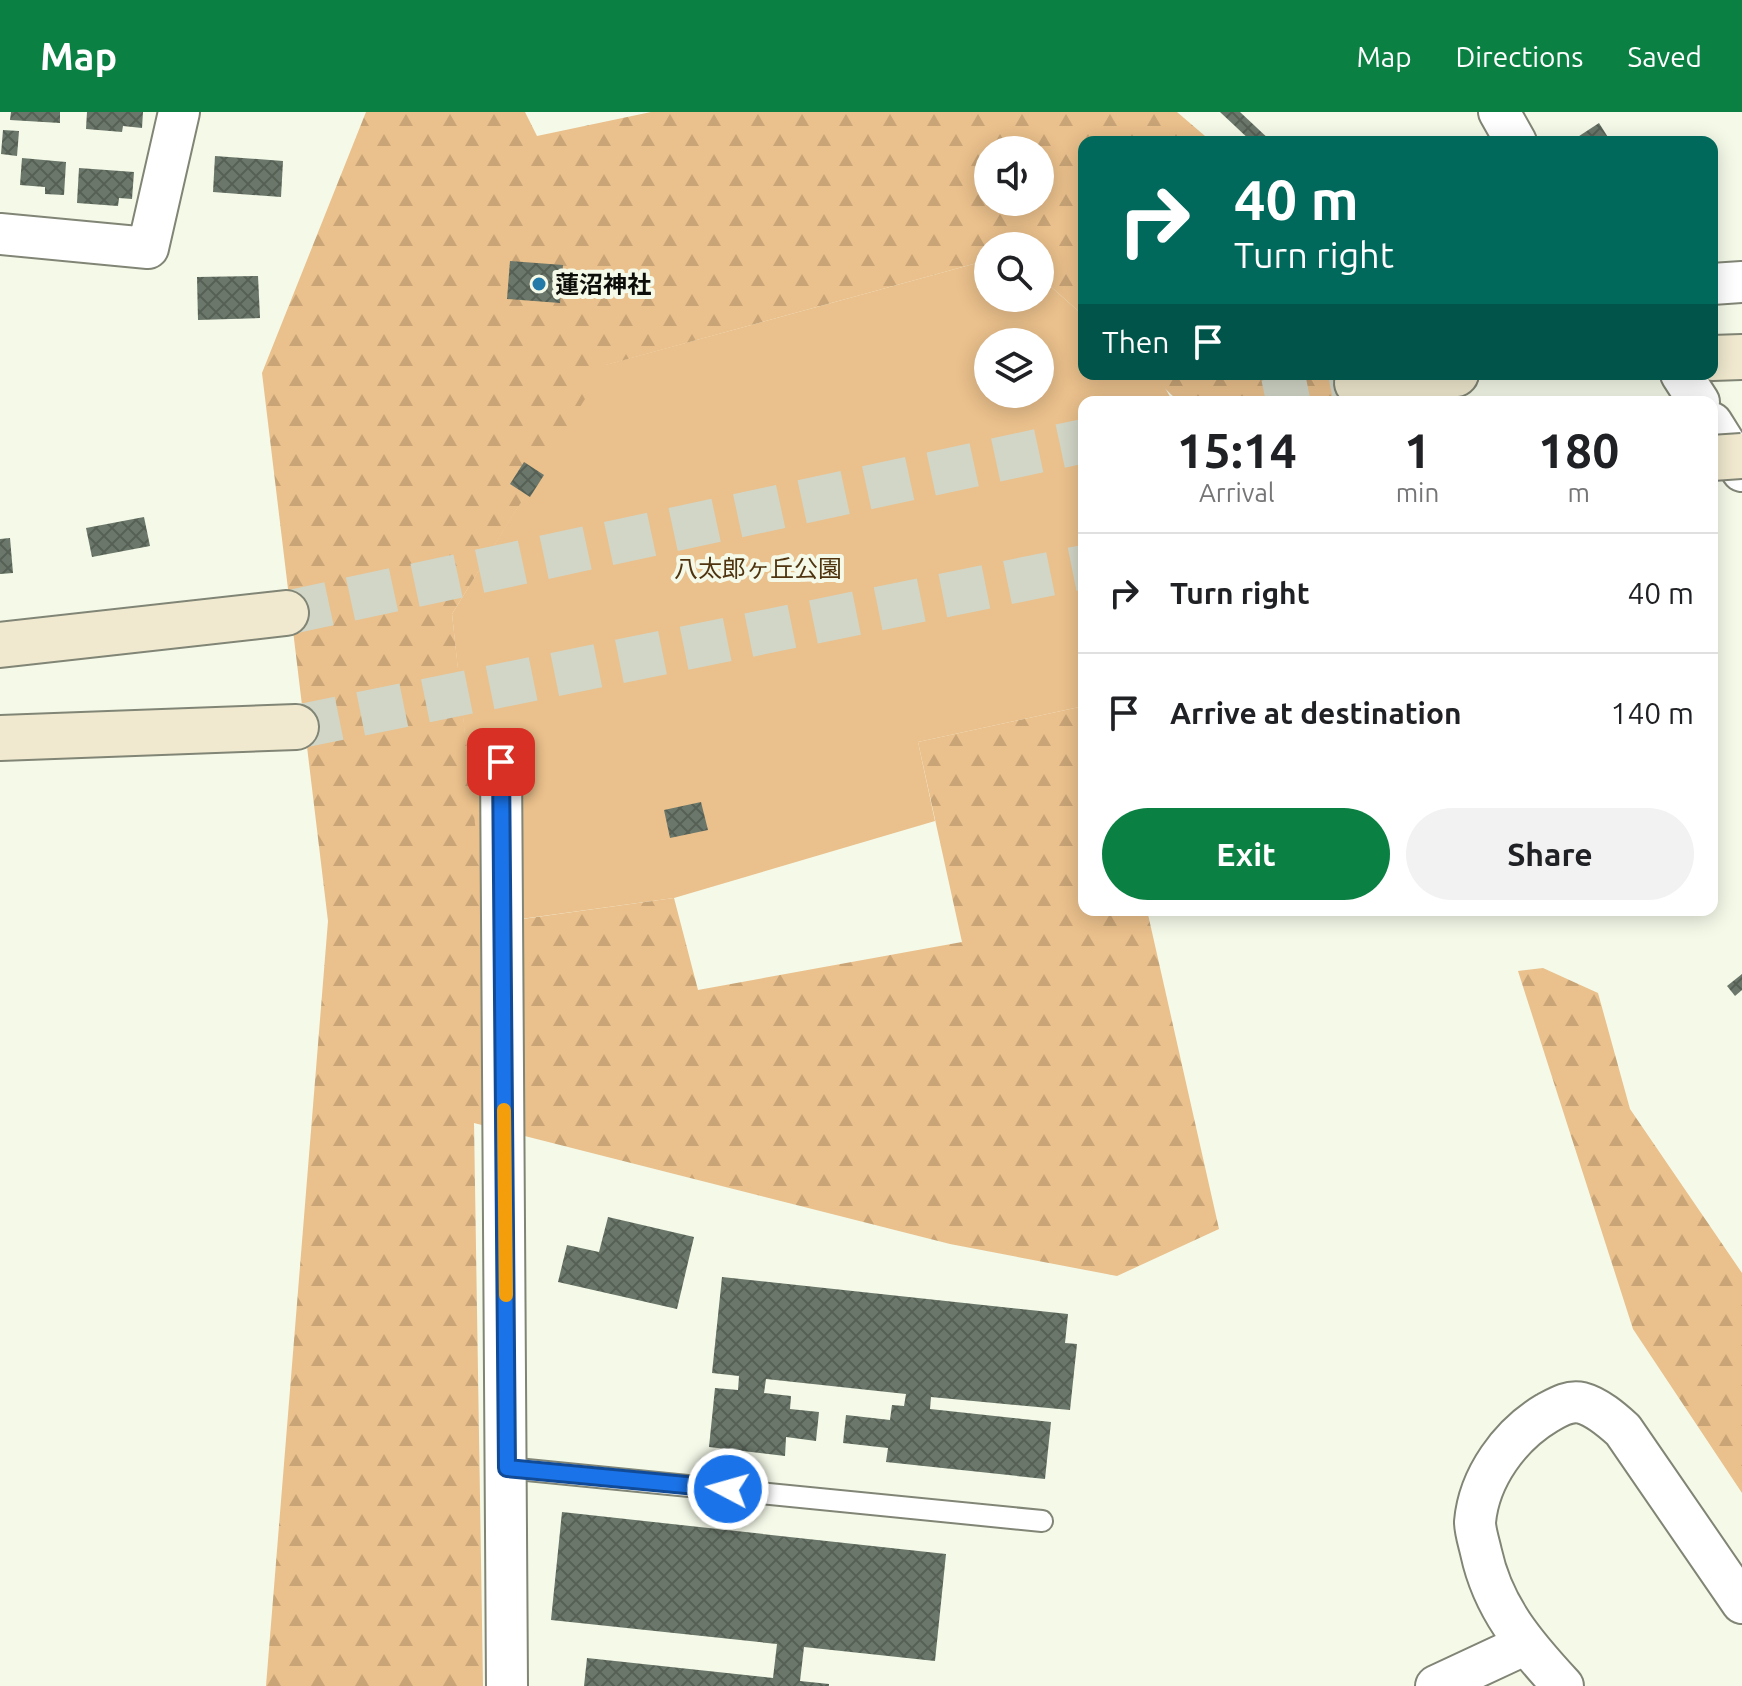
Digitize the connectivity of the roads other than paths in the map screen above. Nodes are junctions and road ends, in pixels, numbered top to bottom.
1 (179, 112) edge
2 (1499, 112) edge
3 (1513, 136) edge
4 (0, 234) edge
5 (1742, 282) edge
6 (1718, 284) edge
7 (1742, 357) edge
8 (1718, 358) edge
9 (1390, 380) edge
10 (1357, 383) tunnel mouth
11 (1718, 433) edge
12 (1742, 456) edge
13 (1718, 458) edge
14 (1742, 471) edge
15 (286, 613) tunnel mouth
16 (0, 645) edge
17 (296, 727) tunnel mouth
18 (0, 738) edge
19 (501, 762) dead end
20 (507, 1468) junction
21 (1042, 1521) dead end
22 (1742, 1603) edge
23 (1524, 1645) junction
24 (507, 1686) edge
25 (1436, 1686) edge
26 (1563, 1686) edge

1 - 4 street
2 - 3 street
5 - 6 street
7 - 8 street
9 - 10 street
11 - 14 street
12 - 13 street, bridge
15 - 16 street
17 - 18 street
19 - 20 street
20 - 21 lane
20 - 24 street
22 - 23 street
23 - 25 street
23 - 26 street

